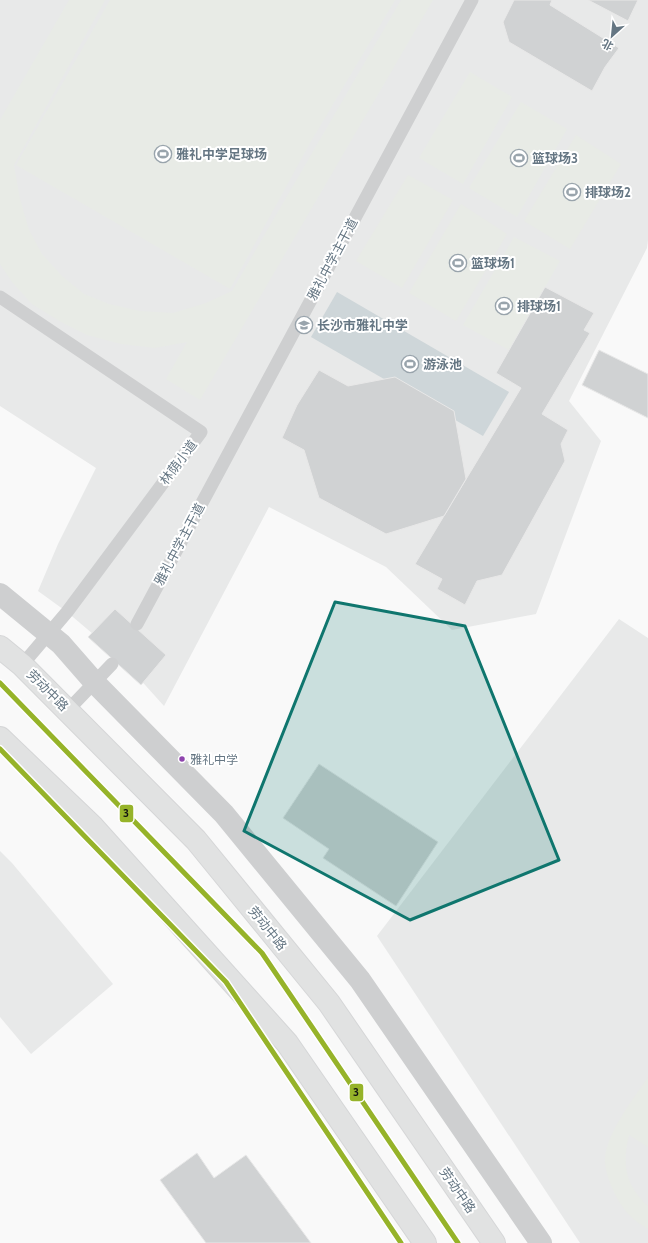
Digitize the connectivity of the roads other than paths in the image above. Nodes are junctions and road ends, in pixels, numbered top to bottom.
1 (472, 0) edge
2 (0, 297) edge
3 (0, 594) edge
4 (137, 624) dead end
5 (49, 634) junction
6 (0, 647) edge
7 (22, 664) junction
8 (112, 664) dead end
9 (95, 683) junction
10 (68, 710) junction
11 (0, 738) edge
12 (425, 1243) edge
13 (494, 1243) edge
14 (540, 1243) edge

1 - 4 lane, 雅礼中学主干道
2 - 5 lane, 林荫小道
3 - 5 street
5 - 7 lane, 林荫小道
5 - 9 street
6 - 7 main road, 劳动中路
7 - 10 main road, 劳动中路
8 - 9 lane
9 - 10 lane
9 - 14 street
10 - 13 main road, 劳动中路
11 - 12 main road

